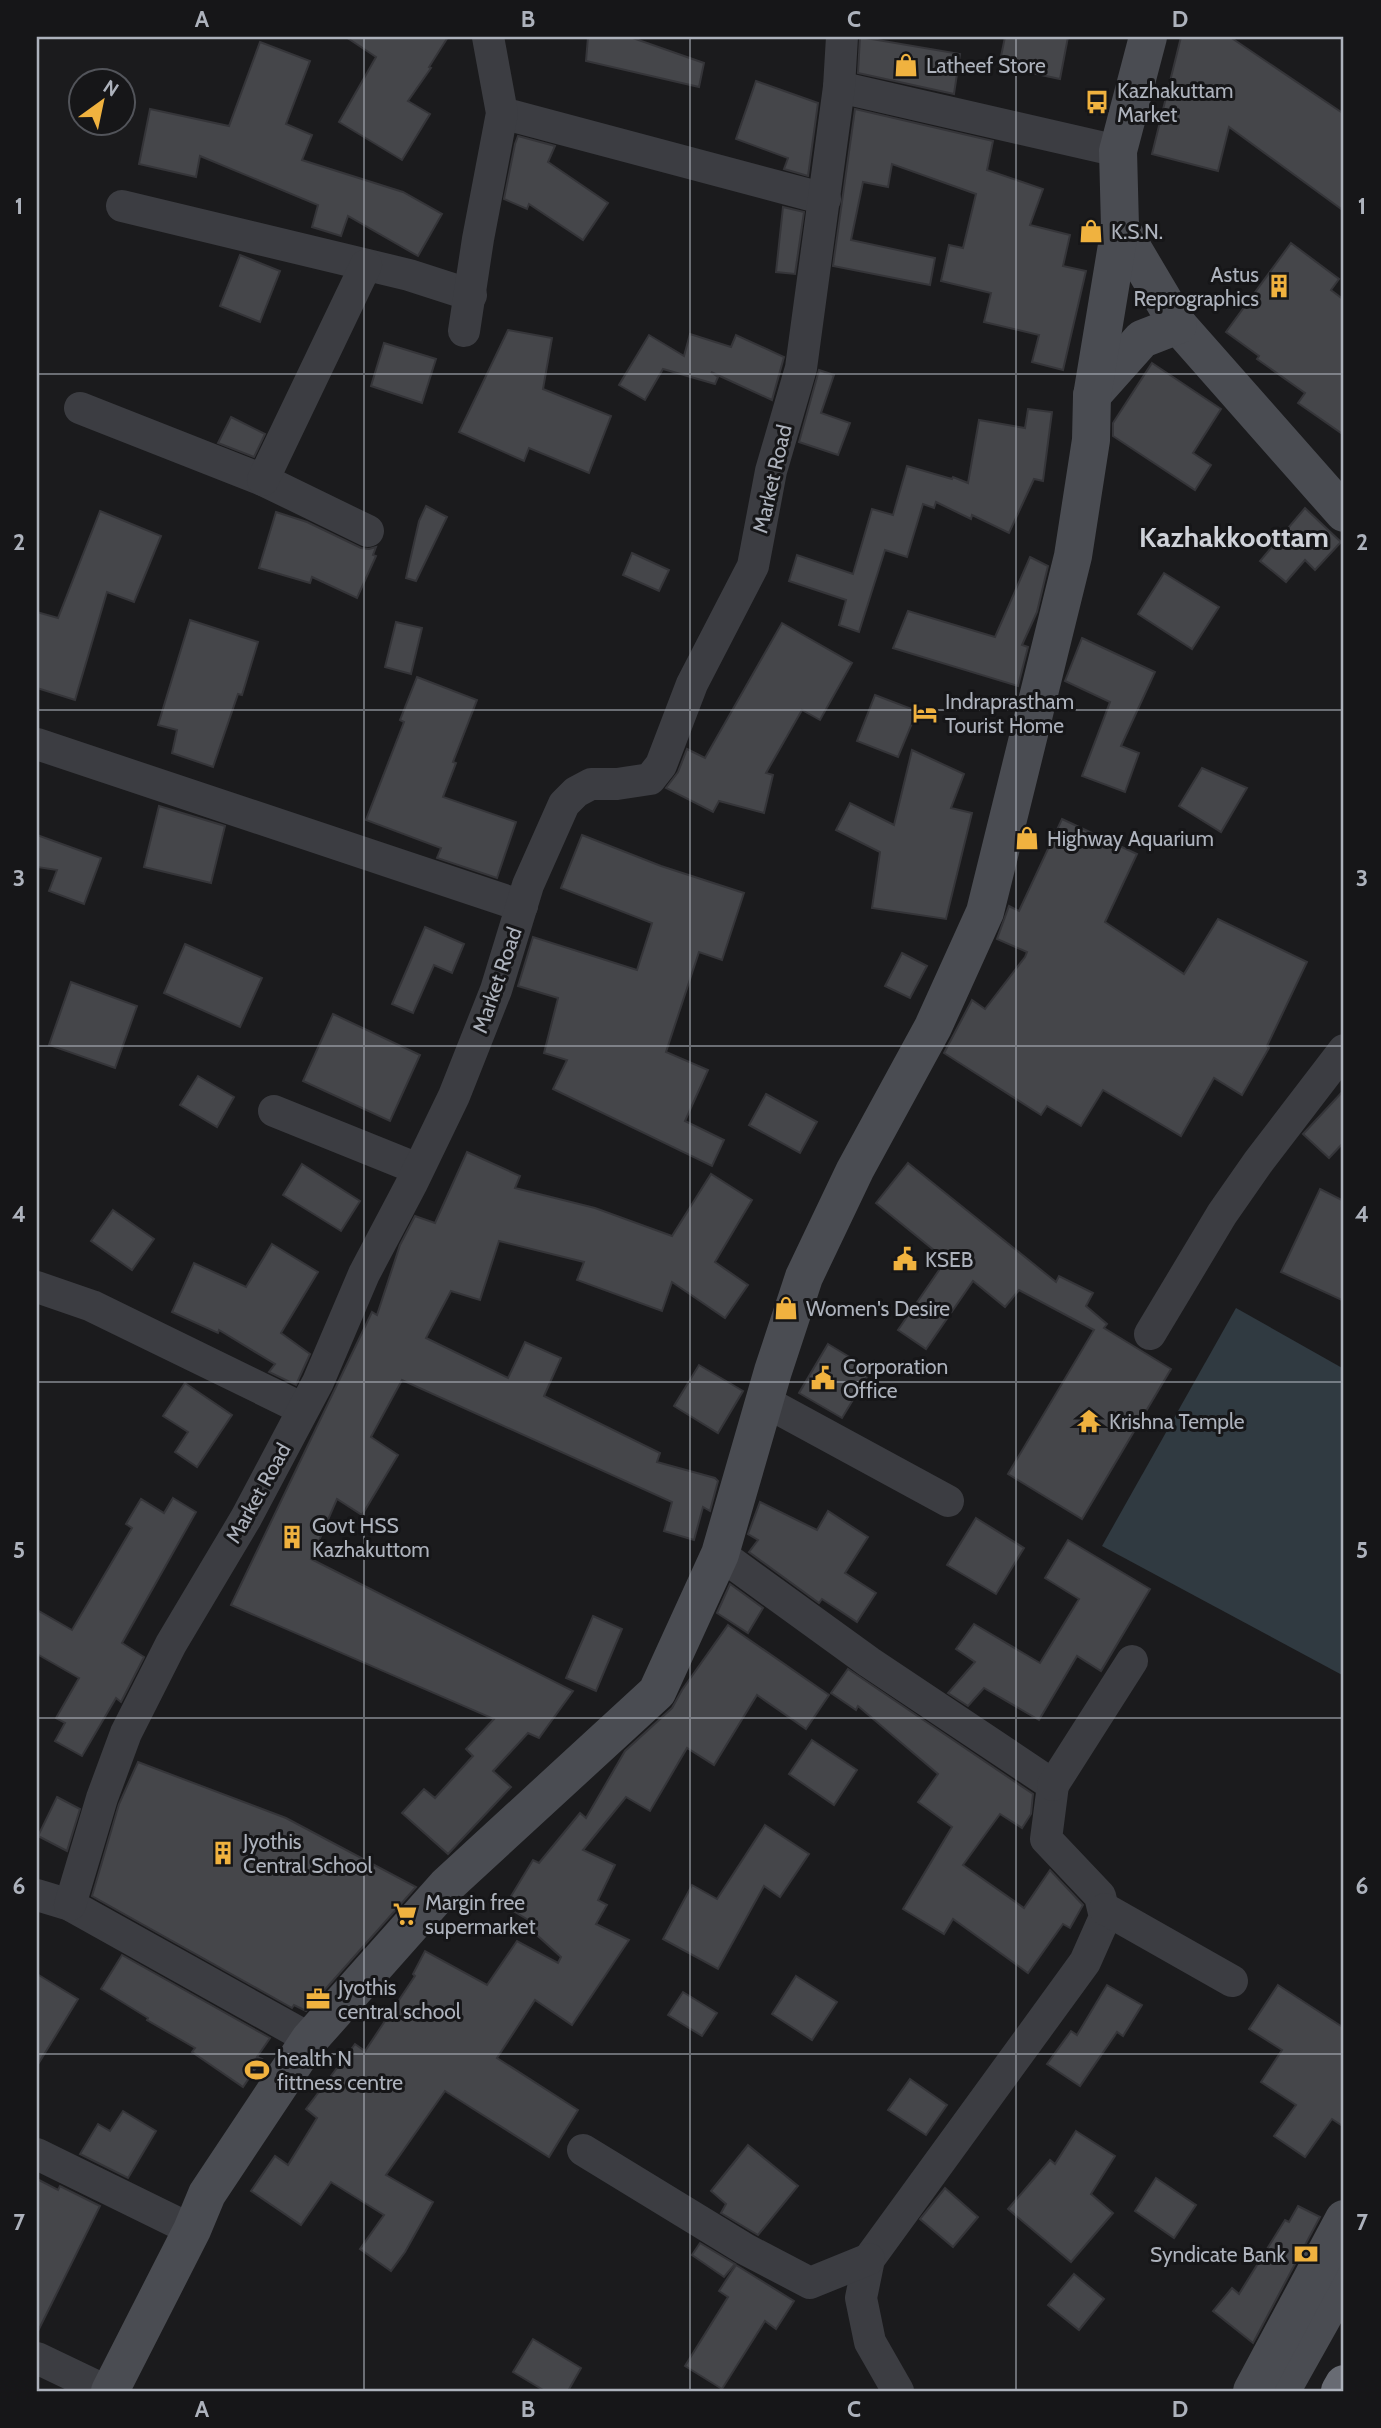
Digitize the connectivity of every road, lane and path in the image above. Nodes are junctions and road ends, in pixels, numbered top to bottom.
1 (488, 37) edge
2 (842, 37) edge
3 (1148, 37) edge
4 (839, 87) junction
5 (502, 113) junction
6 (1118, 151) junction
7 (825, 200) junction
8 (122, 206) dead end
9 (1120, 228) junction
10 (366, 265) junction
11 (471, 295) junction
12 (1178, 325) junction
13 (464, 331) dead end
14 (1092, 396) junction
15 (80, 408) dead end
16 (263, 480) junction
17 (1344, 513) edge
18 (368, 531) dead end
19 (37, 744) edge
20 (522, 906) junction
21 (1344, 1050) edge
22 (274, 1111) dead end
23 (418, 1169) junction
24 (37, 1287) edge
25 (1150, 1334) dead end
26 (764, 1401) junction
27 (303, 1409) junction
28 (948, 1501) dead end
29 (720, 1554) junction
30 (1132, 1661) dead end
31 (1053, 1785) junction
32 (37, 1895) edge
33 (70, 1905) junction
34 (1105, 1909) junction
35 (1231, 1981) dead end
36 (310, 2039) junction
37 (583, 2150) dead end
38 (37, 2154) edge
39 (1344, 2219) edge
40 (192, 2230) junction
41 (869, 2259) junction
42 (1344, 2279) edge
43 (37, 2358) edge
44 (1344, 2384) edge
45 (108, 2391) edge
46 (898, 2391) edge
47 (1252, 2391) edge
48 (1281, 2391) edge
49 (1340, 2391) edge

1 - 5 street
2 - 4 street, Market Road
3 - 6 main road
4 - 6 street
4 - 7 street, Market Road
5 - 7 street
5 - 11 street
6 - 9 main road
7 - 20 street, Market Road
8 - 10 street
9 - 12 main road
9 - 14 main road
10 - 11 street
10 - 16 street
11 - 13 street
12 - 14 main road
12 - 17 main road
14 - 26 main road
15 - 16 street
16 - 18 street
19 - 20 street
20 - 23 street, Market Road
21 - 25 street
22 - 23 street
23 - 27 street, Market Road
24 - 27 street
26 - 28 street
26 - 29 main road
27 - 33 street, Market Road
29 - 31 street
29 - 36 main road
30 - 31 street
31 - 34 street
32 - 33 street
33 - 36 street
34 - 35 street
34 - 41 street
36 - 40 main road
37 - 41 street
38 - 40 street
39 - 47 main road
40 - 45 main road
41 - 46 street
42 - 48 main road
43 - 45 street
44 - 49 highway

